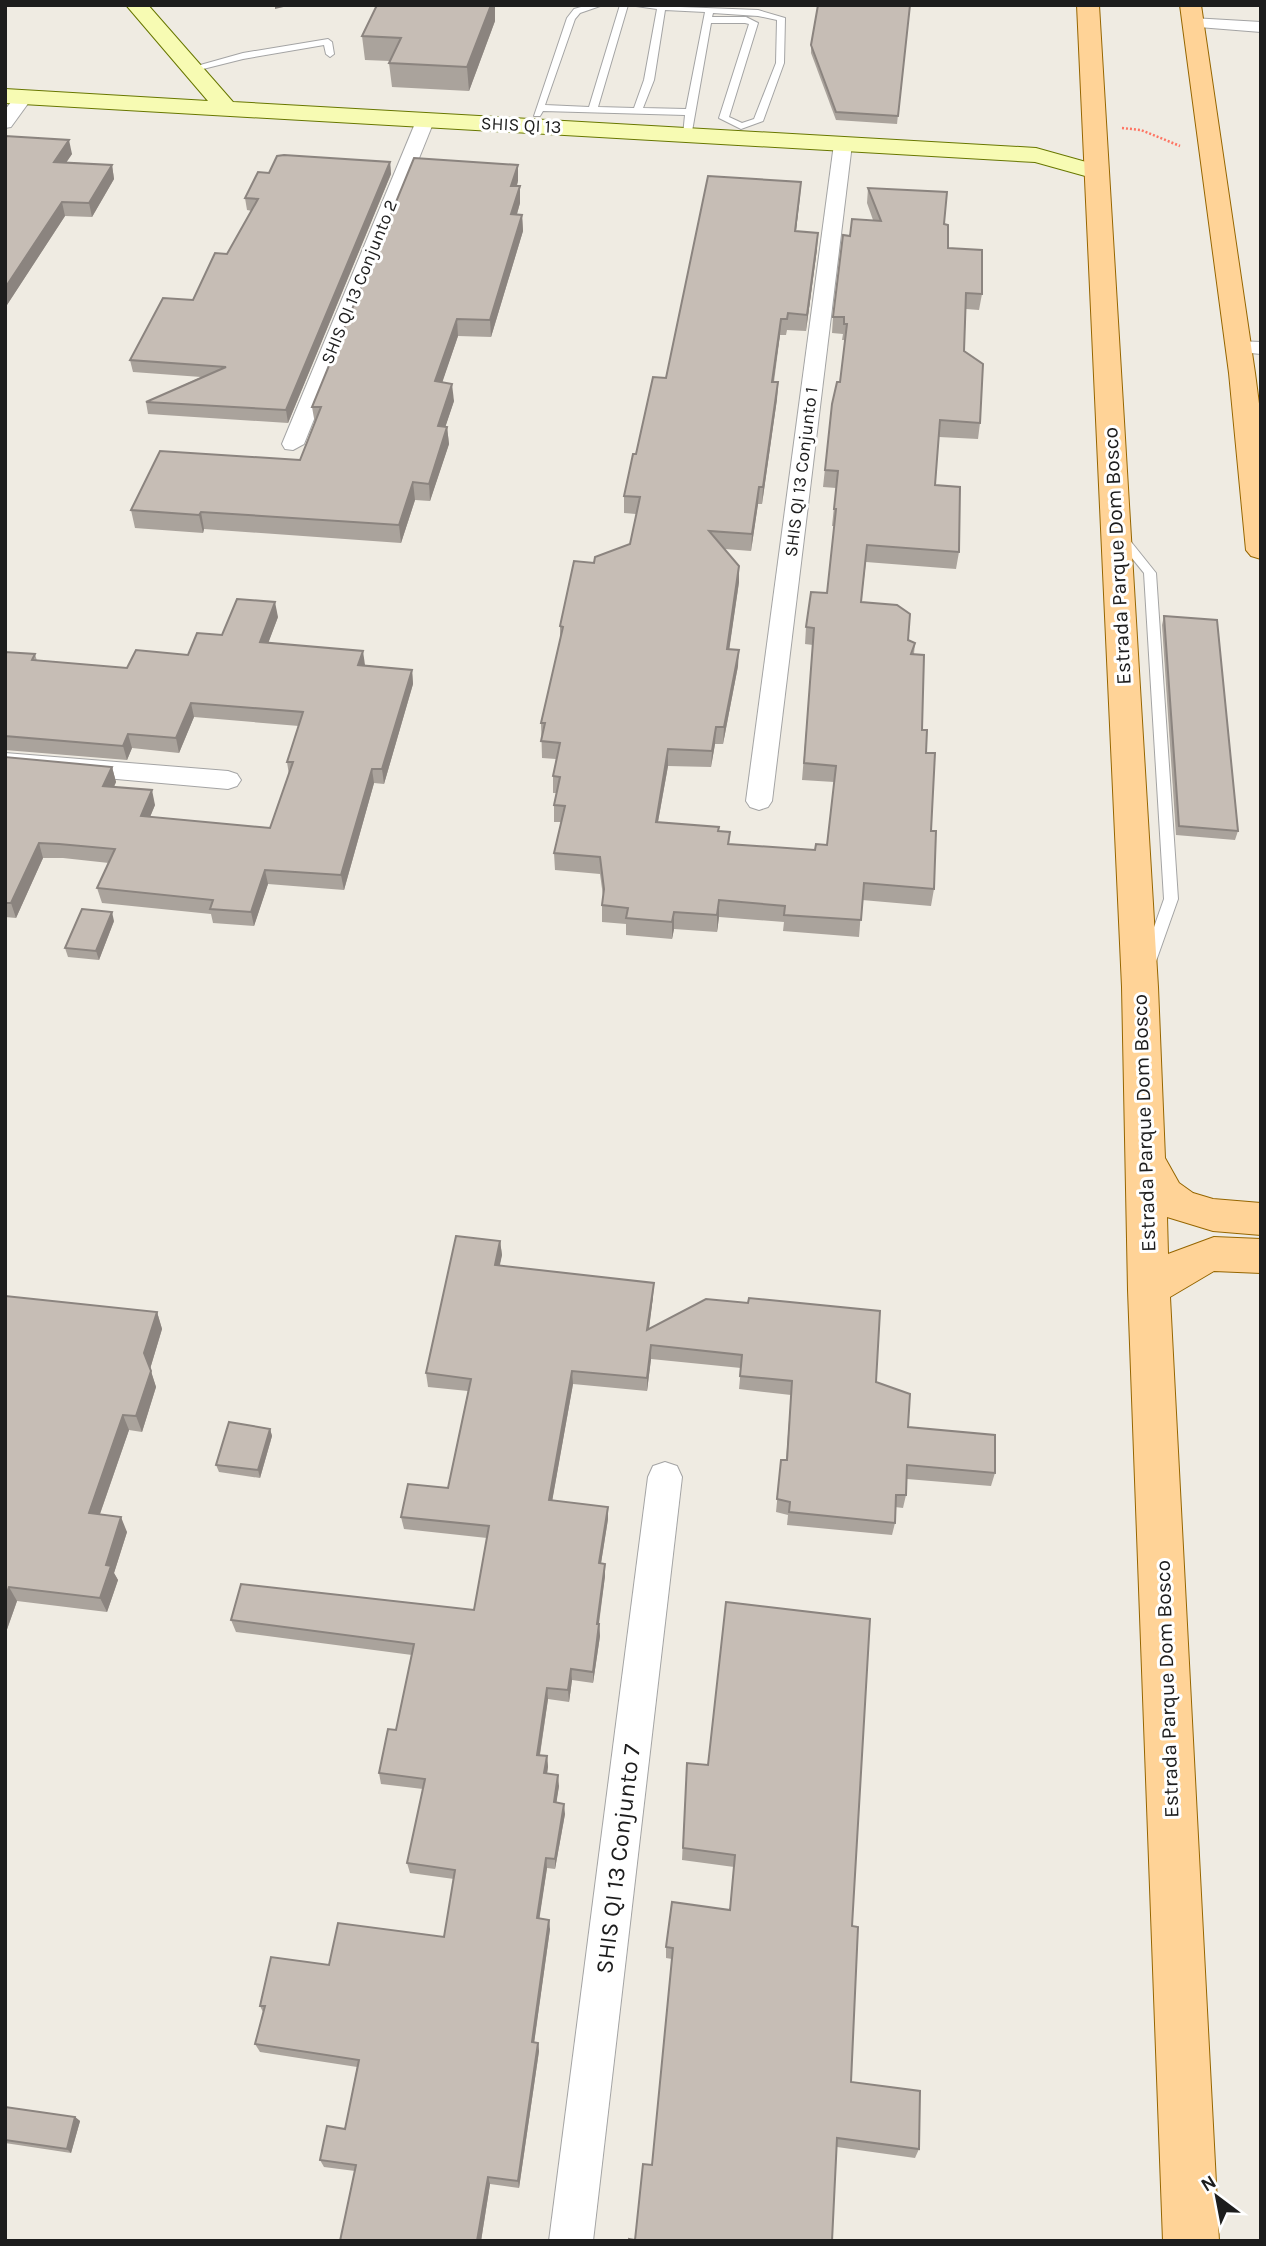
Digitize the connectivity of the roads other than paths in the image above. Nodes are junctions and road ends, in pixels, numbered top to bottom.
1 (136, 5) edge
2 (599, 5) edge
3 (624, 5) edge
4 (633, 5) edge
5 (1088, 5) edge
6 (661, 8) junction
7 (1191, 14) edge
8 (708, 16) junction
9 (1261, 27) edge
10 (330, 54) dead end
11 (191, 69) junction
12 (14, 97) edge
13 (593, 108) junction
14 (227, 109) junction
15 (638, 109) junction
16 (690, 112) junction
17 (536, 116) junction
18 (425, 121) junction
19 (5, 123) edge
20 (688, 135) junction
21 (843, 144) junction
22 (1095, 147) junction
23 (1247, 356) edge
24 (1261, 416) edge
25 (293, 444) dead end
26 (1261, 550) edge
27 (5, 761) edge
28 (228, 780) dead end
29 (759, 801) dead end
30 (1146, 1160) junction
31 (1261, 1219) edge
32 (1261, 1256) edge
33 (1149, 1290) junction
34 (665, 1477) dead end
35 (571, 2241) edge
36 (1191, 2241) edge

1 - 11 street
2 - 17 lane
3 - 13 lane
4 - 6 lane
5 - 22 main road, Estrada Parque Dom Bosco
6 - 8 lane
6 - 15 lane
7 - 9 street
7 - 23 main road
8 - 8 lane
8 - 16 lane
10 - 11 lane
11 - 14 street
12 - 14 street, SHIS QI 13
12 - 19 street
13 - 15 lane
13 - 17 lane
14 - 18 street, SHIS QI 13
15 - 16 lane
16 - 20 lane
17 - 18 street, SHIS QI 13
17 - 20 street, SHIS QI 13
18 - 25 street, SHIS QI 13 Conjunto 2
20 - 21 street, SHIS QI 13
21 - 22 street, SHIS QI 13
21 - 29 street, SHIS QI 13 Conjunto 1
22 - 30 main road, Estrada Parque Dom Bosco
23 - 24 street
23 - 26 main road
27 - 28 street
30 - 31 main road
30 - 33 main road, Estrada Parque Dom Bosco
32 - 33 main road
33 - 36 main road, Estrada Parque Dom Bosco
34 - 35 street, SHIS QI 13 Conjunto 7

